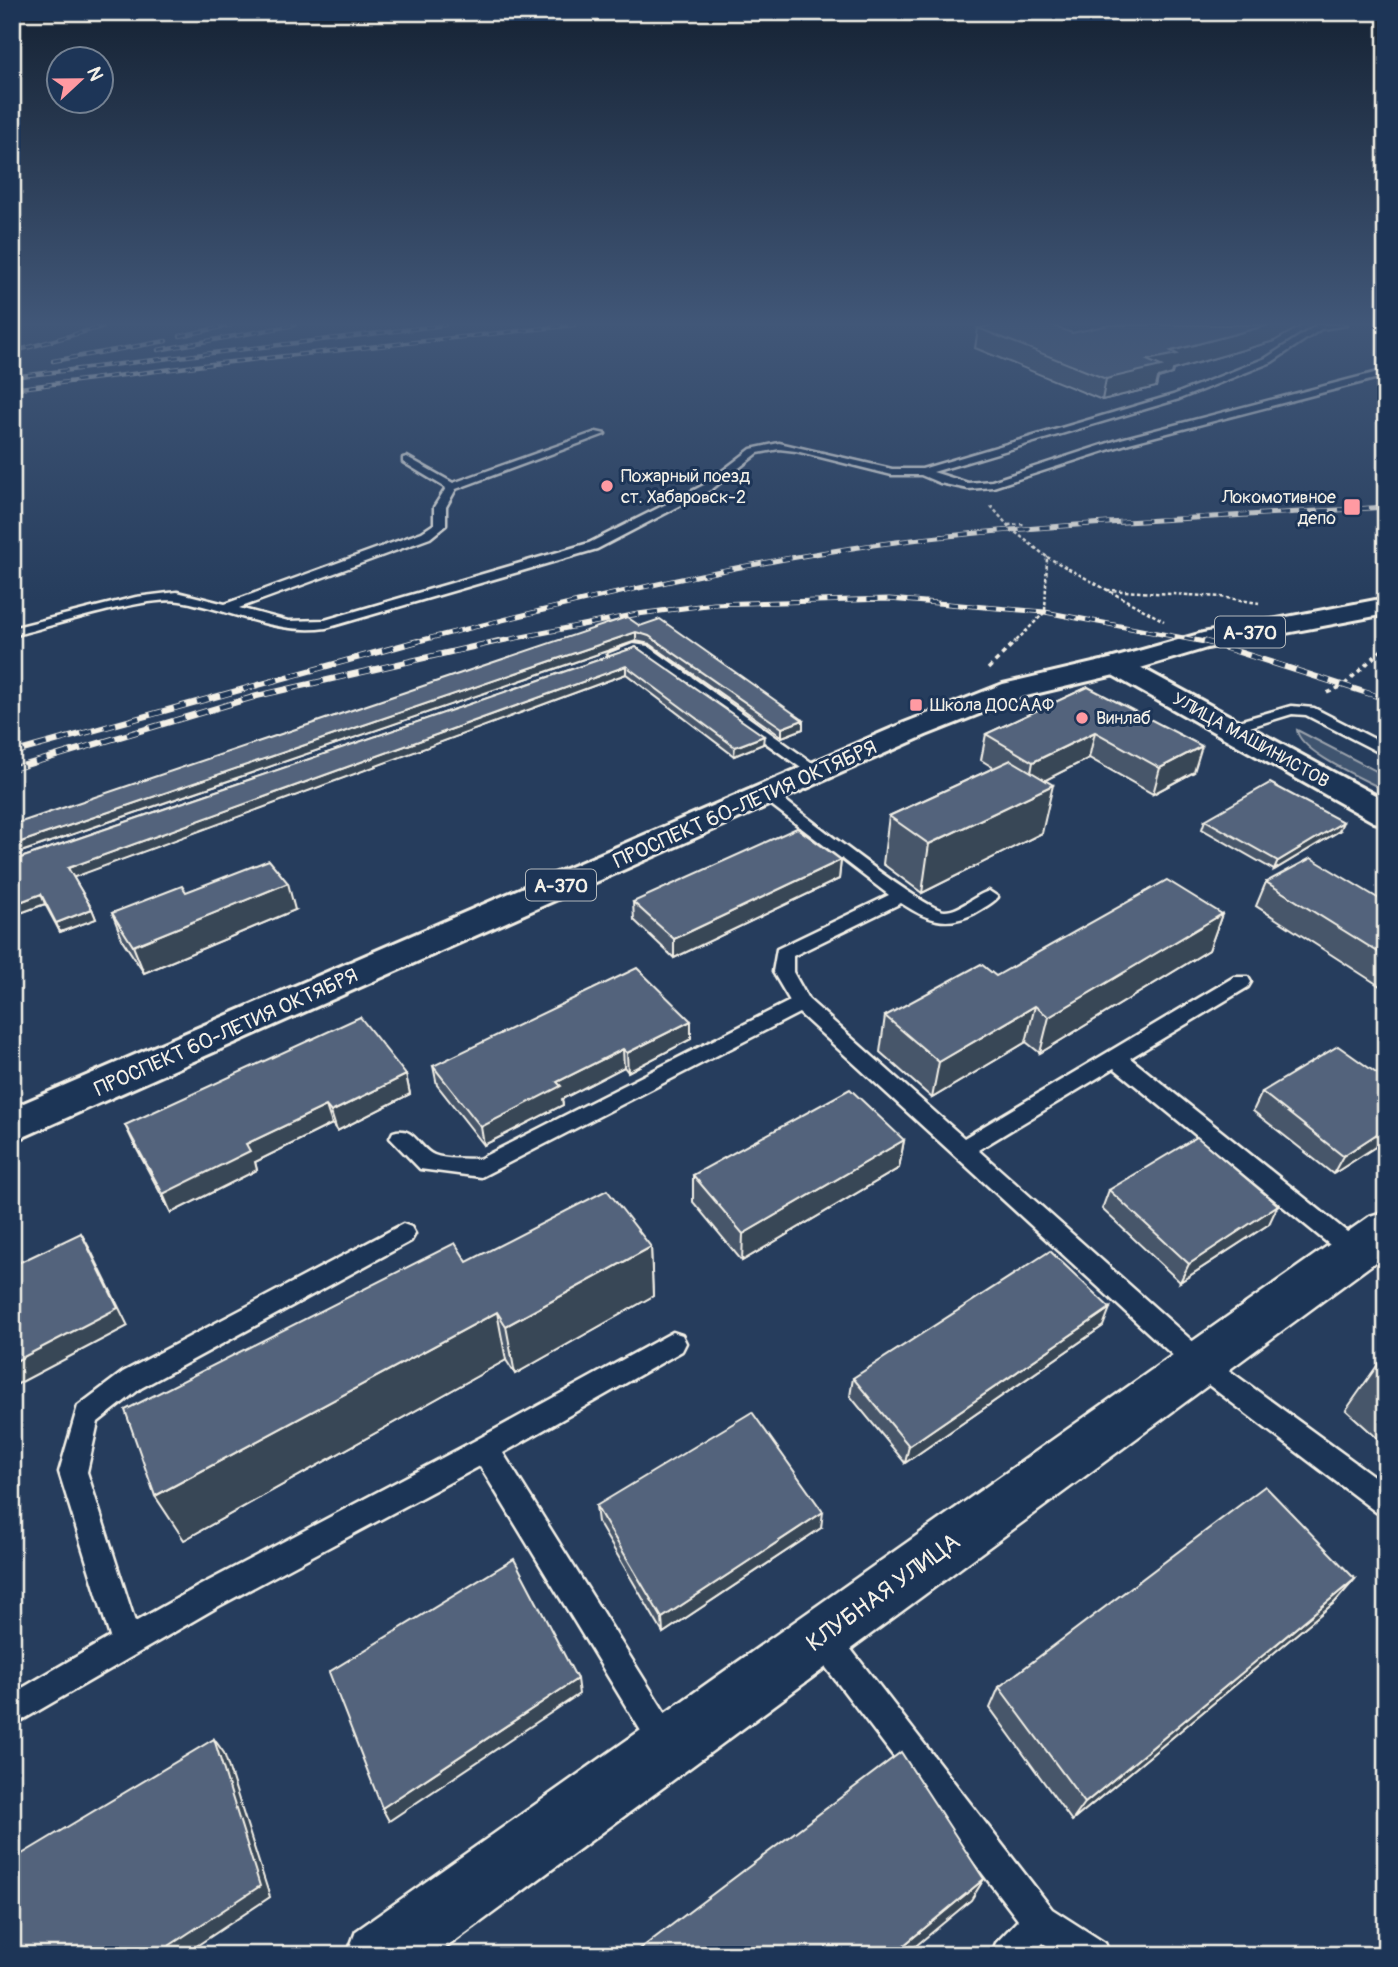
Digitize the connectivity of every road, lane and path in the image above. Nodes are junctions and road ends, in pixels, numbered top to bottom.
1 (1109, 417) edge
2 (1215, 417) edge
3 (600, 435) dead end
4 (407, 460) dead end
5 (923, 472) junction
6 (944, 481) junction
7 (452, 487) junction
8 (1026, 524) dead end
9 (1008, 525) junction
10 (1046, 556) junction
11 (1107, 590) junction
12 (1264, 604) dead end
13 (1386, 606) edge
14 (227, 608) junction
15 (1164, 621) dead end
16 (12, 632) edge
17 (1386, 646) edge
18 (593, 662) edge
19 (1116, 666) junction
20 (1013, 690) junction
21 (1309, 711) junction
22 (1230, 728) junction
23 (1386, 751) edge
24 (817, 772) junction
25 (767, 794) junction
26 (1386, 815) edge
27 (902, 897) junction
28 (989, 897) dead end
29 (1241, 982) dead end
30 (801, 1004) junction
31 (1115, 1057) junction
32 (12, 1126) edge
33 (401, 1138) dead end
34 (961, 1150) junction
35 (403, 1234) dead end
36 (1370, 1240) edge
37 (673, 1343) dead end
38 (1199, 1363) junction
39 (485, 1449) junction
40 (1386, 1503) edge
41 (821, 1636) junction
42 (127, 1644) junction
43 (12, 1711) edge
44 (668, 1746) junction
45 (1040, 1921) junction
46 (380, 1955) edge
47 (1008, 1955) edge
48 (1093, 1955) edge

1 - 5 lane
2 - 6 lane
3 - 7 lane
4 - 7 lane
5 - 6 lane
5 - 14 lane
6 - 9 path
7 - 14 lane
8 - 9 path
9 - 10 path
10 - 11 path
10 - 20 path
11 - 12 path
11 - 15 path
13 - 19 main road, ПРОСПЕКТ 60-ЛЕТИЯ ОКТЯБРЯ / А-370
14 - 16 lane
17 - 21 path
18 - 24 lane
19 - 20 main road, ПРОСПЕКТ 60-ЛЕТИЯ ОКТЯБРЯ / А-370
19 - 22 main road, УЛИЦА МАШИНИСТОВ
20 - 24 main road, ПРОСПЕКТ 60-ЛЕТИЯ ОКТЯБРЯ / А-370
21 - 22 lane
21 - 23 lane
22 - 26 main road, УЛИЦА МАШИНИСТОВ
24 - 25 main road, ПРОСПЕКТ 60-ЛЕТИЯ ОКТЯБРЯ / А-370
25 - 27 lane
25 - 32 main road, ПРОСПЕКТ 60-ЛЕТИЯ ОКТЯБРЯ / А-370
27 - 28 lane
27 - 30 lane
29 - 31 lane
30 - 33 lane
30 - 34 lane
31 - 34 lane
31 - 36 lane
34 - 38 lane
35 - 42 lane
36 - 38 street, КЛУБНАЯ УЛИЦА
37 - 39 lane
38 - 40 lane
38 - 41 street, КЛУБНАЯ УЛИЦА
39 - 42 lane
39 - 44 lane
41 - 44 street, КЛУБНАЯ УЛИЦА
41 - 45 lane
42 - 43 lane
44 - 46 street, КЛУБНАЯ УЛИЦА
45 - 47 lane
45 - 48 lane

